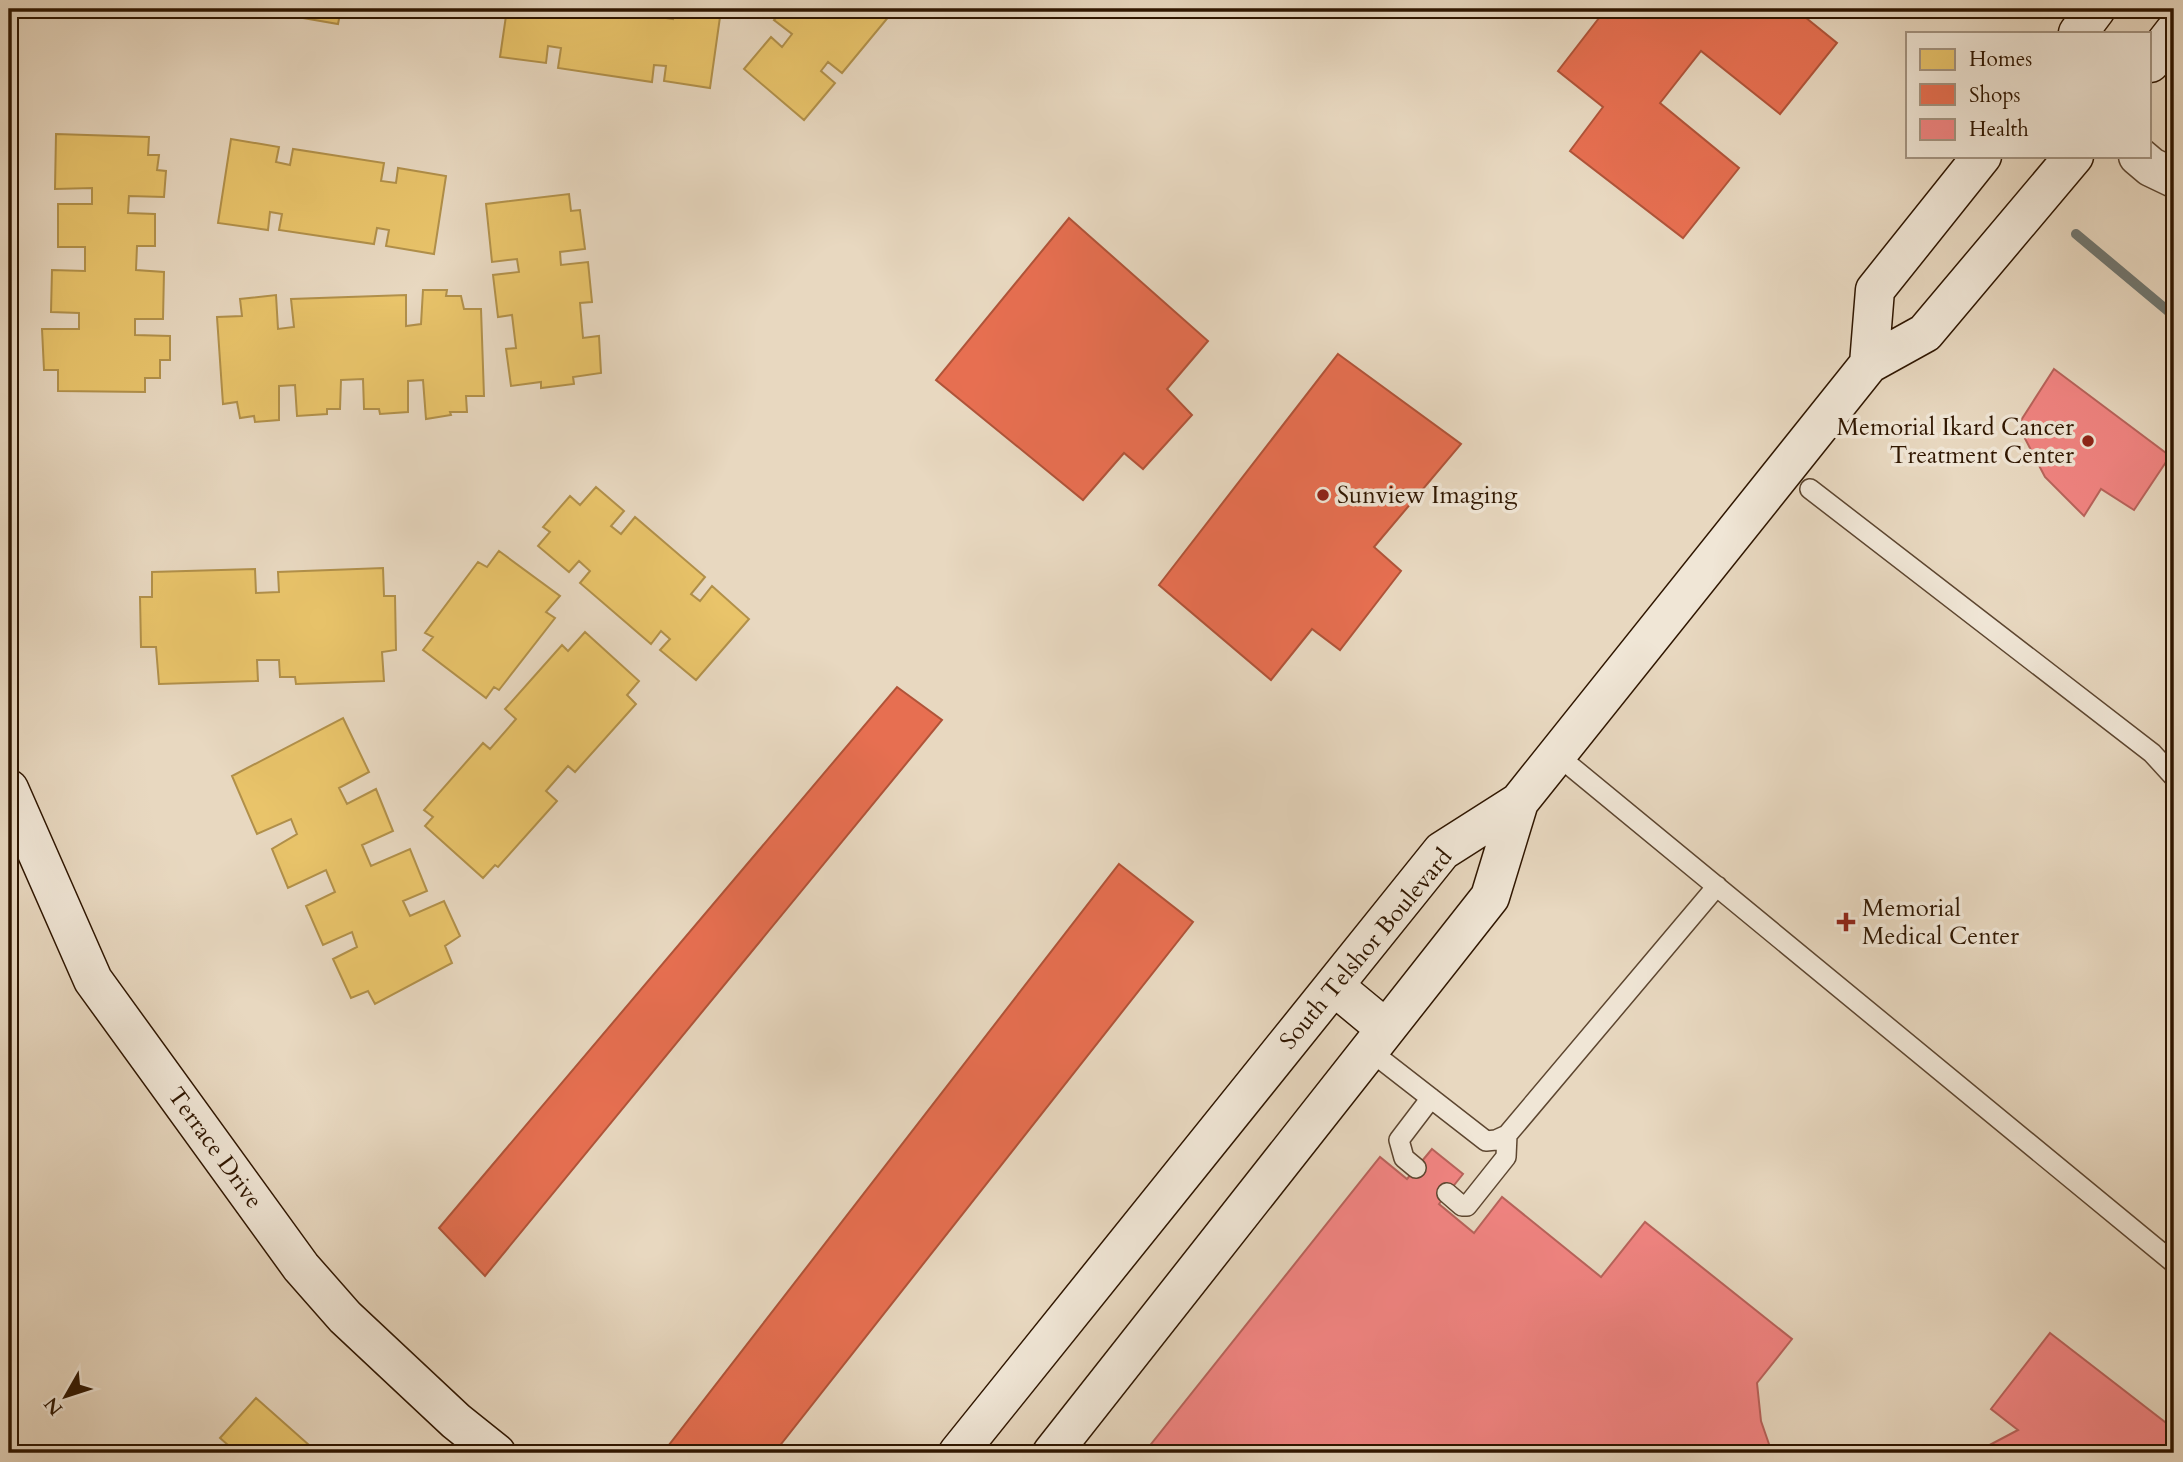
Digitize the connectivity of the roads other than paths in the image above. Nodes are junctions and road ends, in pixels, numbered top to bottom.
1 (2096, 9) edge
2 (2079, 32) edge
3 (2174, 32) edge
4 (2152, 60) edge
5 (1980, 158) edge
6 (2072, 158) edge
7 (2140, 158) edge
8 (2174, 178) edge
9 (1868, 364) junction
10 (1811, 489) dead end
11 (1557, 755) junction
12 (2174, 777) edge
13 (9, 789) edge
14 (1519, 803) junction
15 (1717, 886) junction
16 (1334, 986) junction
17 (1378, 1040) junction
18 (1431, 1098) junction
19 (1511, 1132) junction
20 (1416, 1168) dead end
21 (1447, 1193) dead end
22 (2174, 1263) edge
23 (496, 1453) edge
24 (958, 1453) edge
25 (1052, 1453) edge

1 - 2 main road
3 - 4 main road
5 - 9 main road
6 - 9 main road, South Telshor Boulevard
7 - 8 main road
9 - 11 main road, South Telshor Boulevard
10 - 12 lane
11 - 14 main road, South Telshor Boulevard
11 - 15 lane
13 - 23 main road, Terrace Drive
14 - 16 main road, South Telshor Boulevard
14 - 17 main road
15 - 19 lane
15 - 22 lane
16 - 17 main road
16 - 24 main road, South Telshor Boulevard
17 - 18 lane
17 - 25 main road
18 - 19 lane
18 - 20 lane
19 - 21 lane

